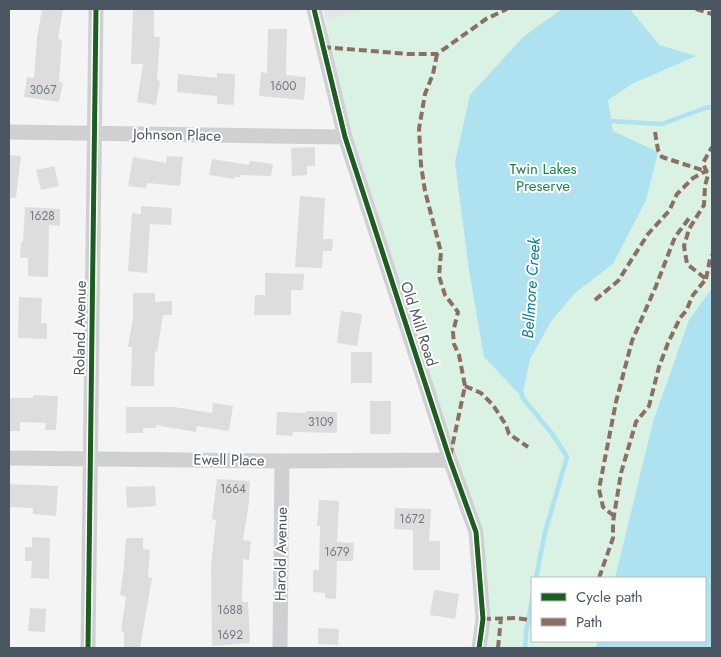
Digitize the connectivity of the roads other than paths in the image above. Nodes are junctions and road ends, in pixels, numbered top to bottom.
1 (96, 9) edge
2 (314, 9) edge
3 (9, 132) edge
4 (95, 133) junction
5 (345, 137) junction
6 (9, 458) edge
7 (90, 458) junction
8 (282, 460) junction
9 (450, 460) junction
10 (88, 648) edge
11 (280, 648) edge
12 (478, 648) edge

1 - 4 street, Roland Avenue
2 - 5 street, Old Mill Road
3 - 4 street, Johnson Place
4 - 5 street, Johnson Place
4 - 7 street, Roland Avenue
5 - 9 street, Old Mill Road
6 - 7 street, Ewell Place
7 - 8 street, Ewell Place
7 - 10 street, Roland Avenue
8 - 9 street, Ewell Place
8 - 11 street, Harold Avenue
9 - 12 street, Old Mill Road

